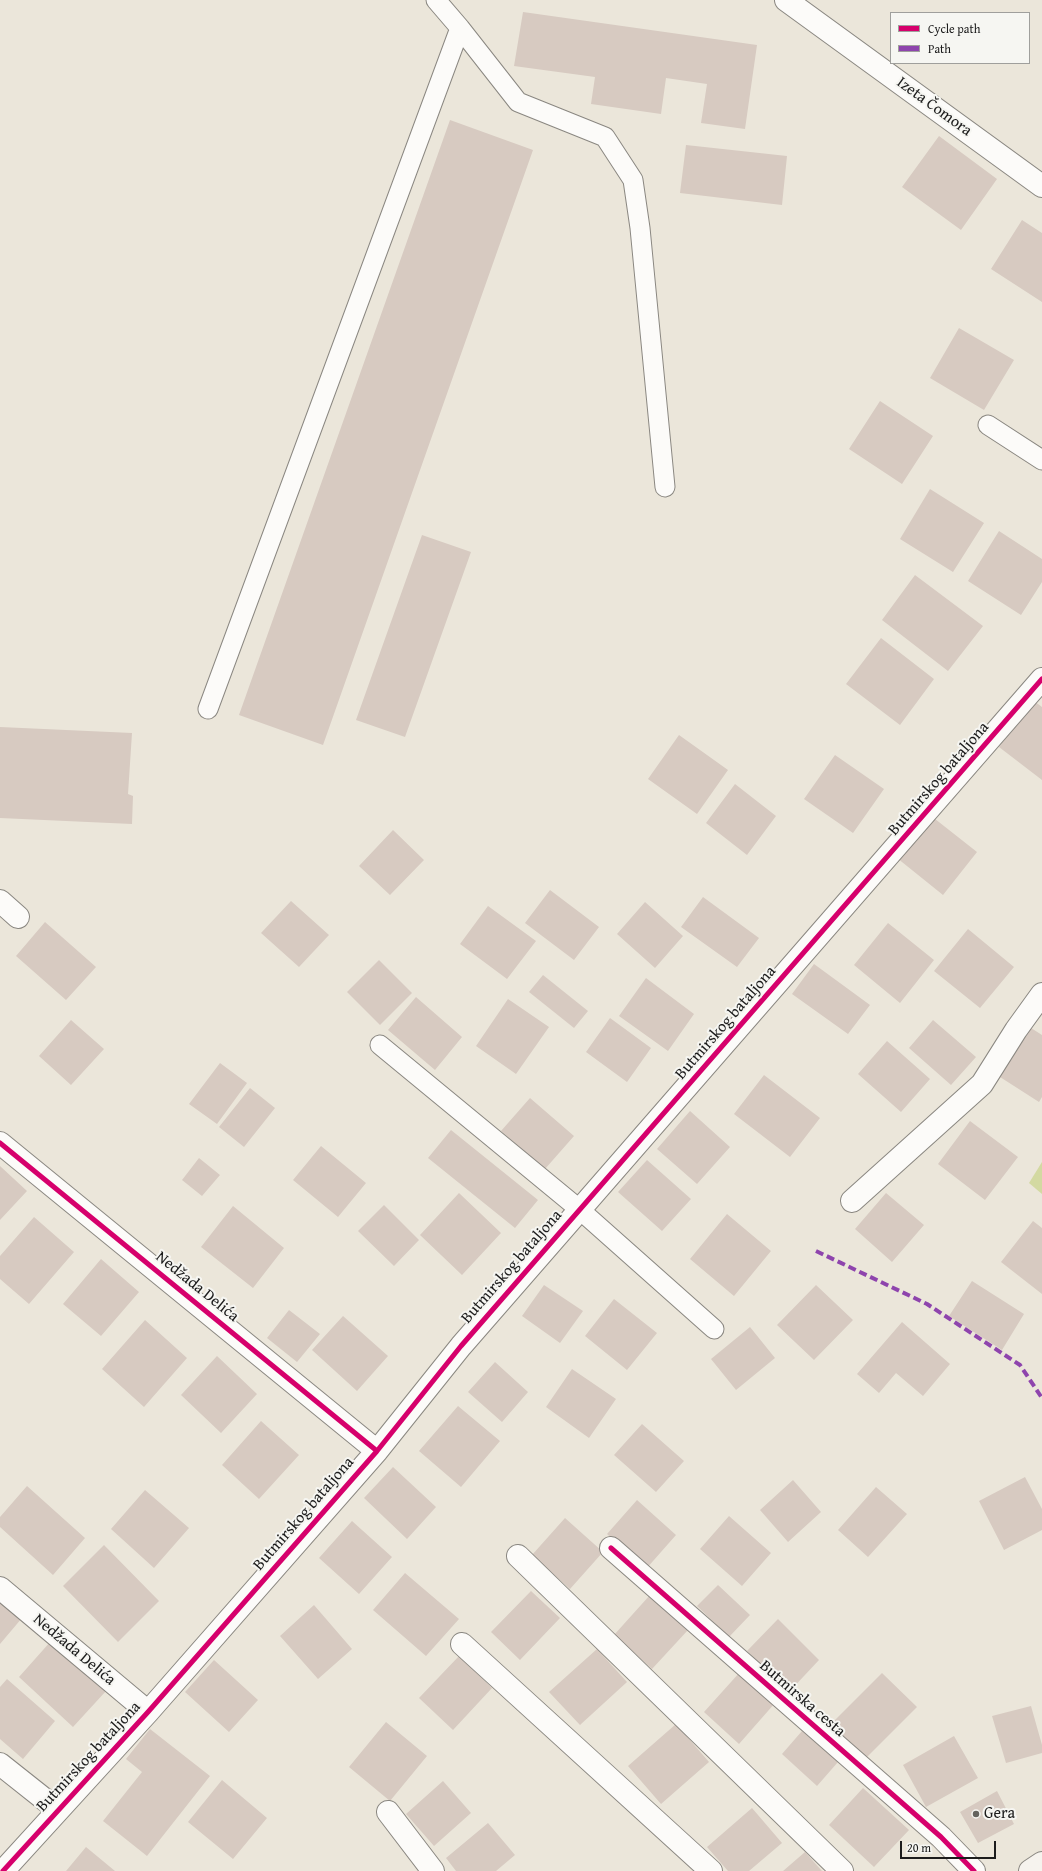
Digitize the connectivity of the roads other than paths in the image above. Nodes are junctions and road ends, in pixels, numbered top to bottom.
1 (436, 0) edge
2 (786, 0) edge
3 (460, 28) junction
4 (1042, 186) edge
5 (988, 425) dead end
6 (1042, 460) edge
7 (665, 487) dead end
8 (1042, 679) edge
9 (208, 709) dead end
10 (0, 901) edge
11 (18, 917) dead end
12 (1042, 994) edge
13 (380, 1045) dead end
14 (0, 1143) edge
15 (852, 1202) dead end
16 (579, 1209) junction
17 (714, 1329) dead end
18 (377, 1451) junction
19 (611, 1548) dead end
20 (518, 1556) dead end
21 (0, 1588) edge
22 (462, 1644) dead end
23 (148, 1712) junction
24 (0, 1764) edge
25 (58, 1810) junction
26 (388, 1812) dead end
27 (1042, 1863) edge
28 (3, 1871) edge
29 (433, 1871) edge
30 (711, 1871) edge
31 (842, 1871) edge
32 (974, 1871) edge
33 (1030, 1871) edge

1 - 3 lane
2 - 4 street, Izeta Čomora
3 - 7 lane
3 - 9 lane
5 - 6 lane
8 - 16 street, Butmirskog bataljona
10 - 11 street
12 - 15 street
13 - 16 lane
14 - 18 street, Nedžada Delića
16 - 17 lane
16 - 18 street, Butmirskog bataljona
18 - 23 street, Butmirskog bataljona
19 - 32 street, Butmirska cesta
20 - 31 street
21 - 23 street, Nedžada Delića
22 - 30 street
23 - 25 street, Butmirskog bataljona
24 - 25 street
25 - 28 street, Butmirskog bataljona
26 - 29 street
27 - 33 street

